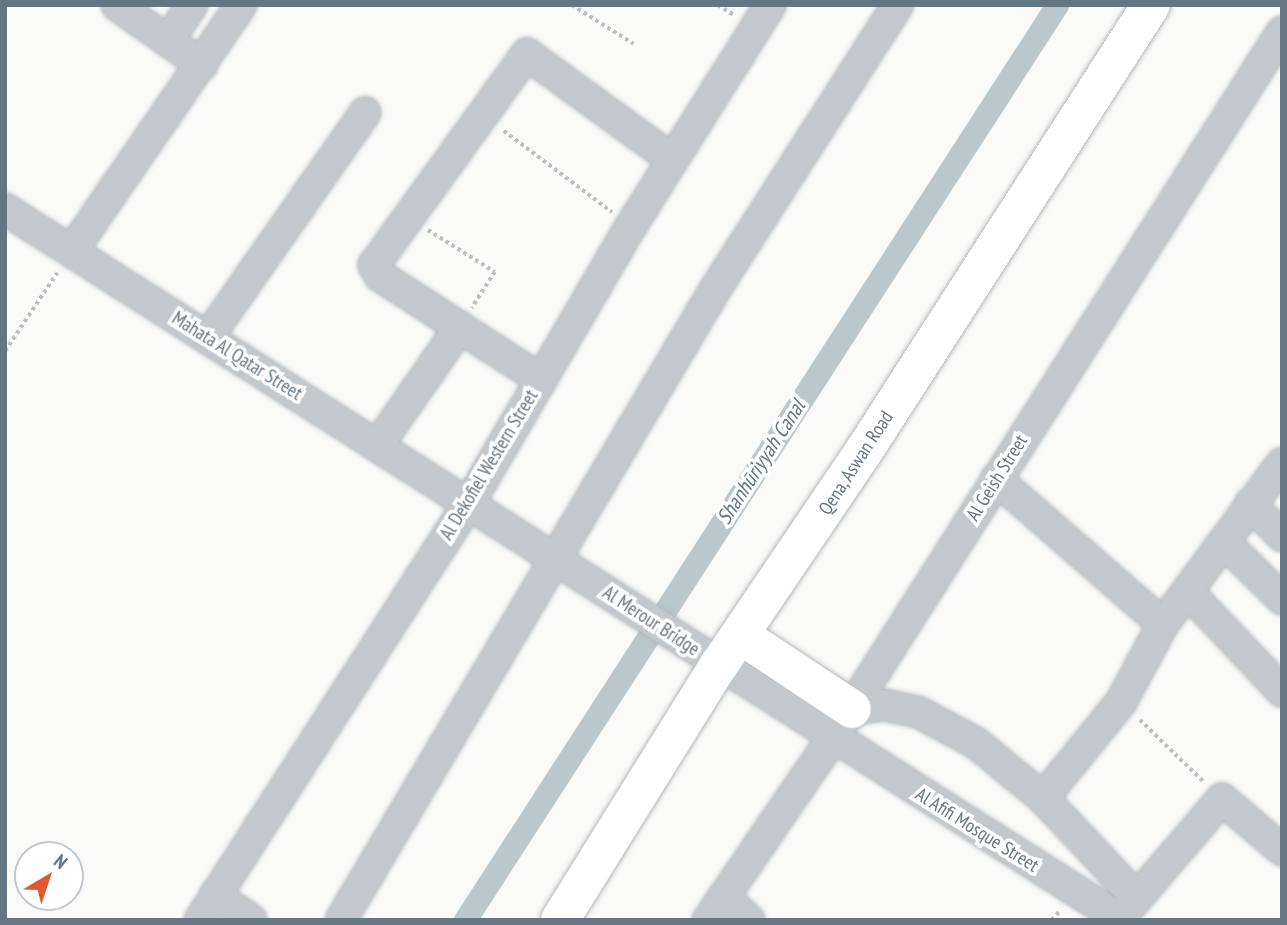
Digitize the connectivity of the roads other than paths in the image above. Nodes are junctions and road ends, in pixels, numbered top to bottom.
1 (192, 5) edge
2 (241, 5) edge
3 (770, 5) edge
4 (898, 5) edge
5 (1151, 5) edge
6 (125, 8) edge
7 (1282, 32) edge
8 (167, 41) junction
9 (1274, 64) edge
10 (202, 65) junction
11 (365, 113) dead end
12 (673, 160) junction
13 (5, 209) edge
14 (72, 251) junction
15 (460, 327) junction
16 (208, 337) junction
17 (540, 379) junction
18 (378, 445) junction
19 (1282, 463) edge
20 (996, 479) junction
21 (1250, 504) junction
22 (475, 506) junction
23 (1282, 536) edge
24 (1224, 542) junction
25 (553, 557) junction
26 (1188, 592) junction
27 (1282, 599) edge
28 (1163, 624) junction
29 (717, 650) junction
30 (1282, 691) edge
31 (832, 725) junction
32 (1043, 798) junction
33 (1282, 850) edge
34 (207, 907) edge
35 (716, 908) edge
36 (1126, 912) edge
37 (251, 920) edge
38 (341, 920) edge
39 (560, 920) edge
40 (749, 920) edge

1 - 8 street
2 - 10 street
3 - 12 street, Al Dekofiel Western Street
4 - 25 street
5 - 29 highway, Qena, Aswan Road
6 - 8 street
7 - 9 street, Al Geish Street
8 - 10 street
9 - 20 street, Al Geish Street
10 - 14 street
11 - 16 street
12 - 15 street
12 - 17 street, Al Dekofiel Western Street
13 - 14 street, Mahata Al Qatar Street
14 - 16 street, Mahata Al Qatar Street
15 - 17 street
15 - 18 street
16 - 18 street, Mahata Al Qatar Street
17 - 22 street, Al Dekofiel Western Street
18 - 22 street, Mahata Al Qatar Street
19 - 21 street
20 - 28 street
20 - 31 street, Al Geish Street
21 - 23 street
21 - 24 street
22 - 25 street, Al Merour Bridge
22 - 34 street, Al Dekofiel Western Street
24 - 26 street
24 - 27 street
25 - 29 street, Al Merour Bridge
25 - 38 street
26 - 28 street
26 - 30 street
28 - 32 street
29 - 31 highway
29 - 31 street, Al Merour Bridge
29 - 39 highway, Qena, Aswan Road
31 - 32 street
31 - 35 street, Al Geish Street
31 - 36 street, Al Afifi Mosque Street
32 - 36 street
33 - 36 street
34 - 37 street
35 - 40 street

